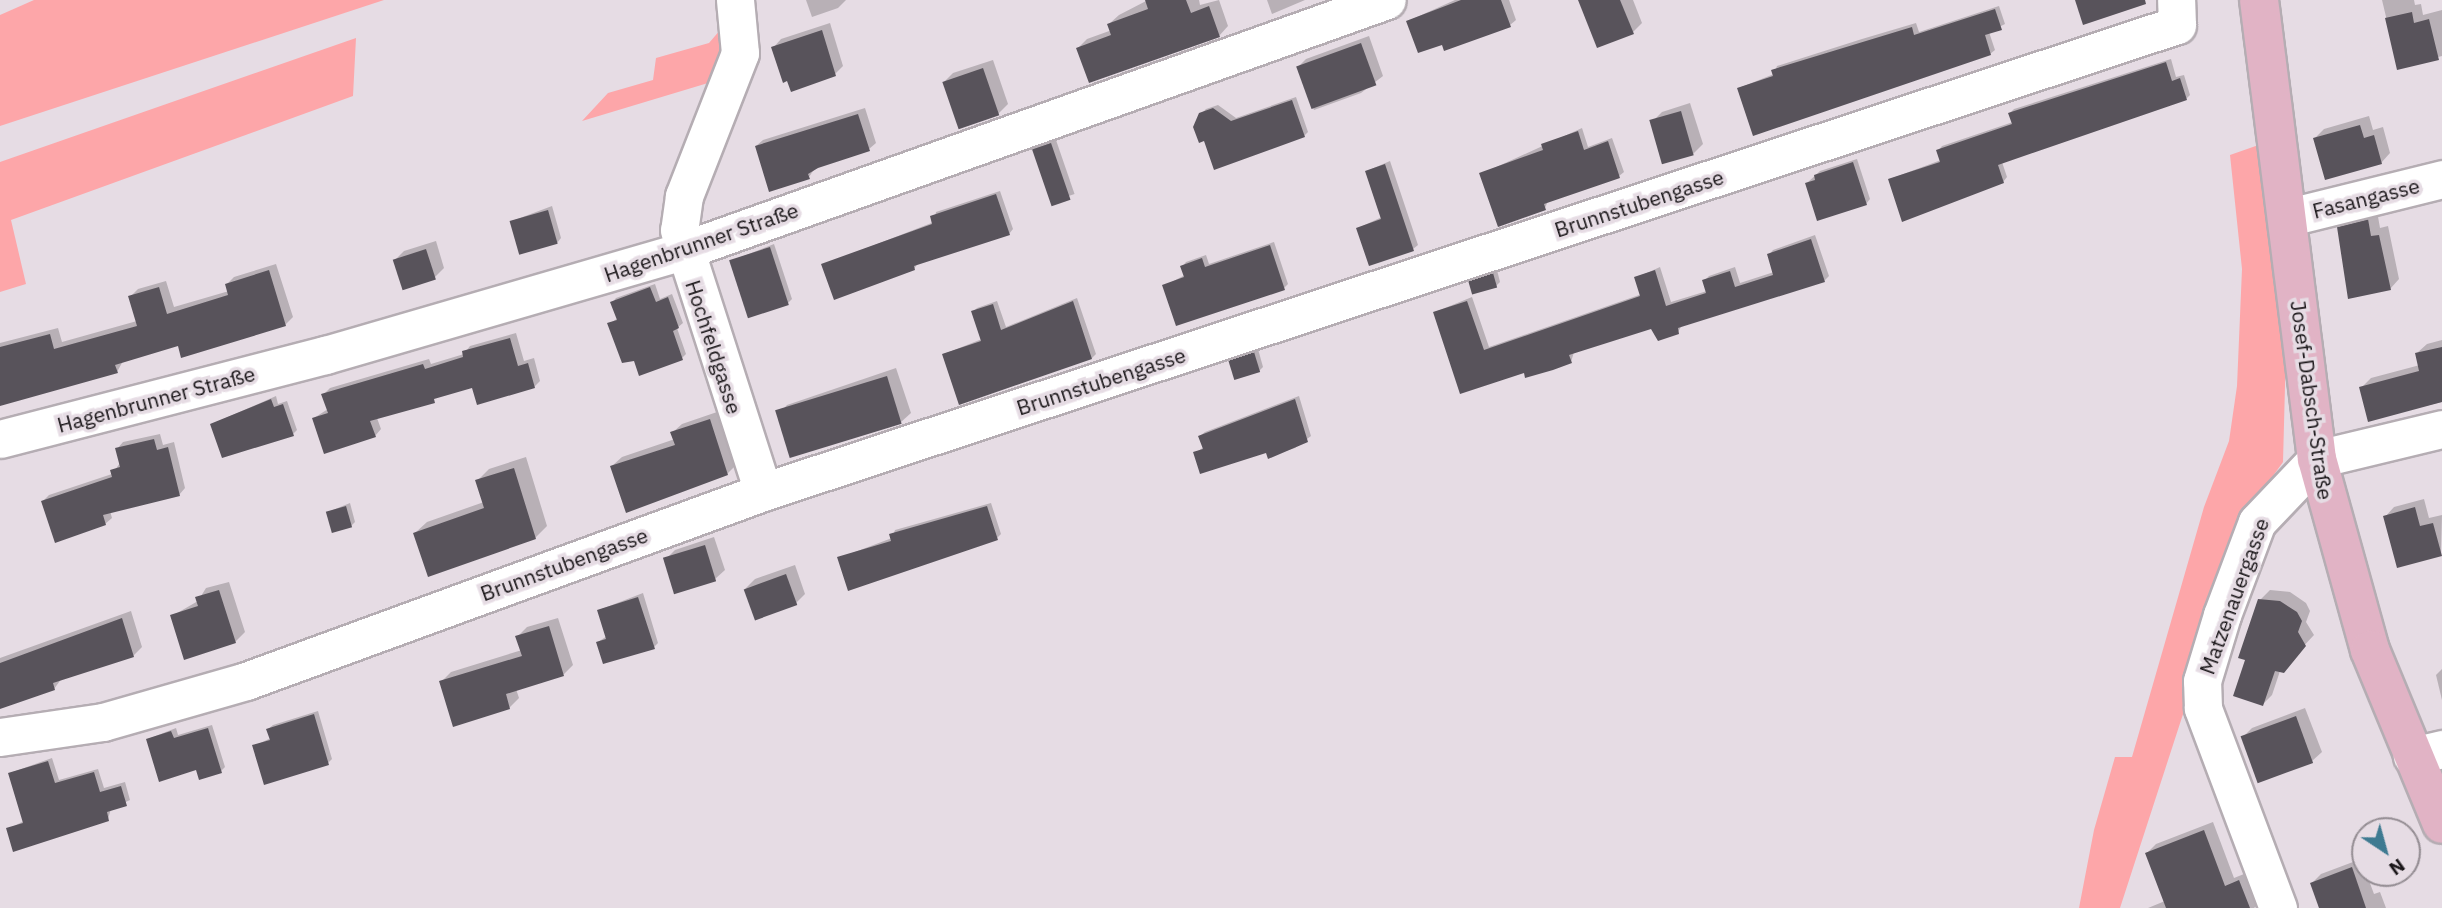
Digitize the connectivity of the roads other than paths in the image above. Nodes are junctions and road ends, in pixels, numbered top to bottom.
1 (735, 0) edge
2 (1387, 0) edge
3 (2176, 0) edge
4 (2259, 0) edge
5 (2442, 179) edge
6 (2290, 218) junction
7 (682, 251) junction
8 (2442, 429) edge
9 (0, 439) edge
10 (2317, 459) junction
11 (763, 492) junction
12 (0, 737) edge
13 (2427, 752) edge
14 (2442, 824) edge
15 (2278, 908) edge

1 - 7 street, Hochfeldgasse
2 - 7 street, Hagenbrunner Straße
3 - 11 street, Brunnstubengasse
4 - 6 main road, Josef-Dabsch-Straße
5 - 6 street, Fasangasse
6 - 10 main road, Josef-Dabsch-Straße
7 - 9 street, Hagenbrunner Straße
7 - 11 street, Hochfeldgasse
8 - 10 street
10 - 13 main road, Josef-Dabsch-Straße
10 - 15 street, Matzenauergasse
11 - 12 street, Brunnstubengasse
13 - 14 main road, Josef-Dabsch-Straße

